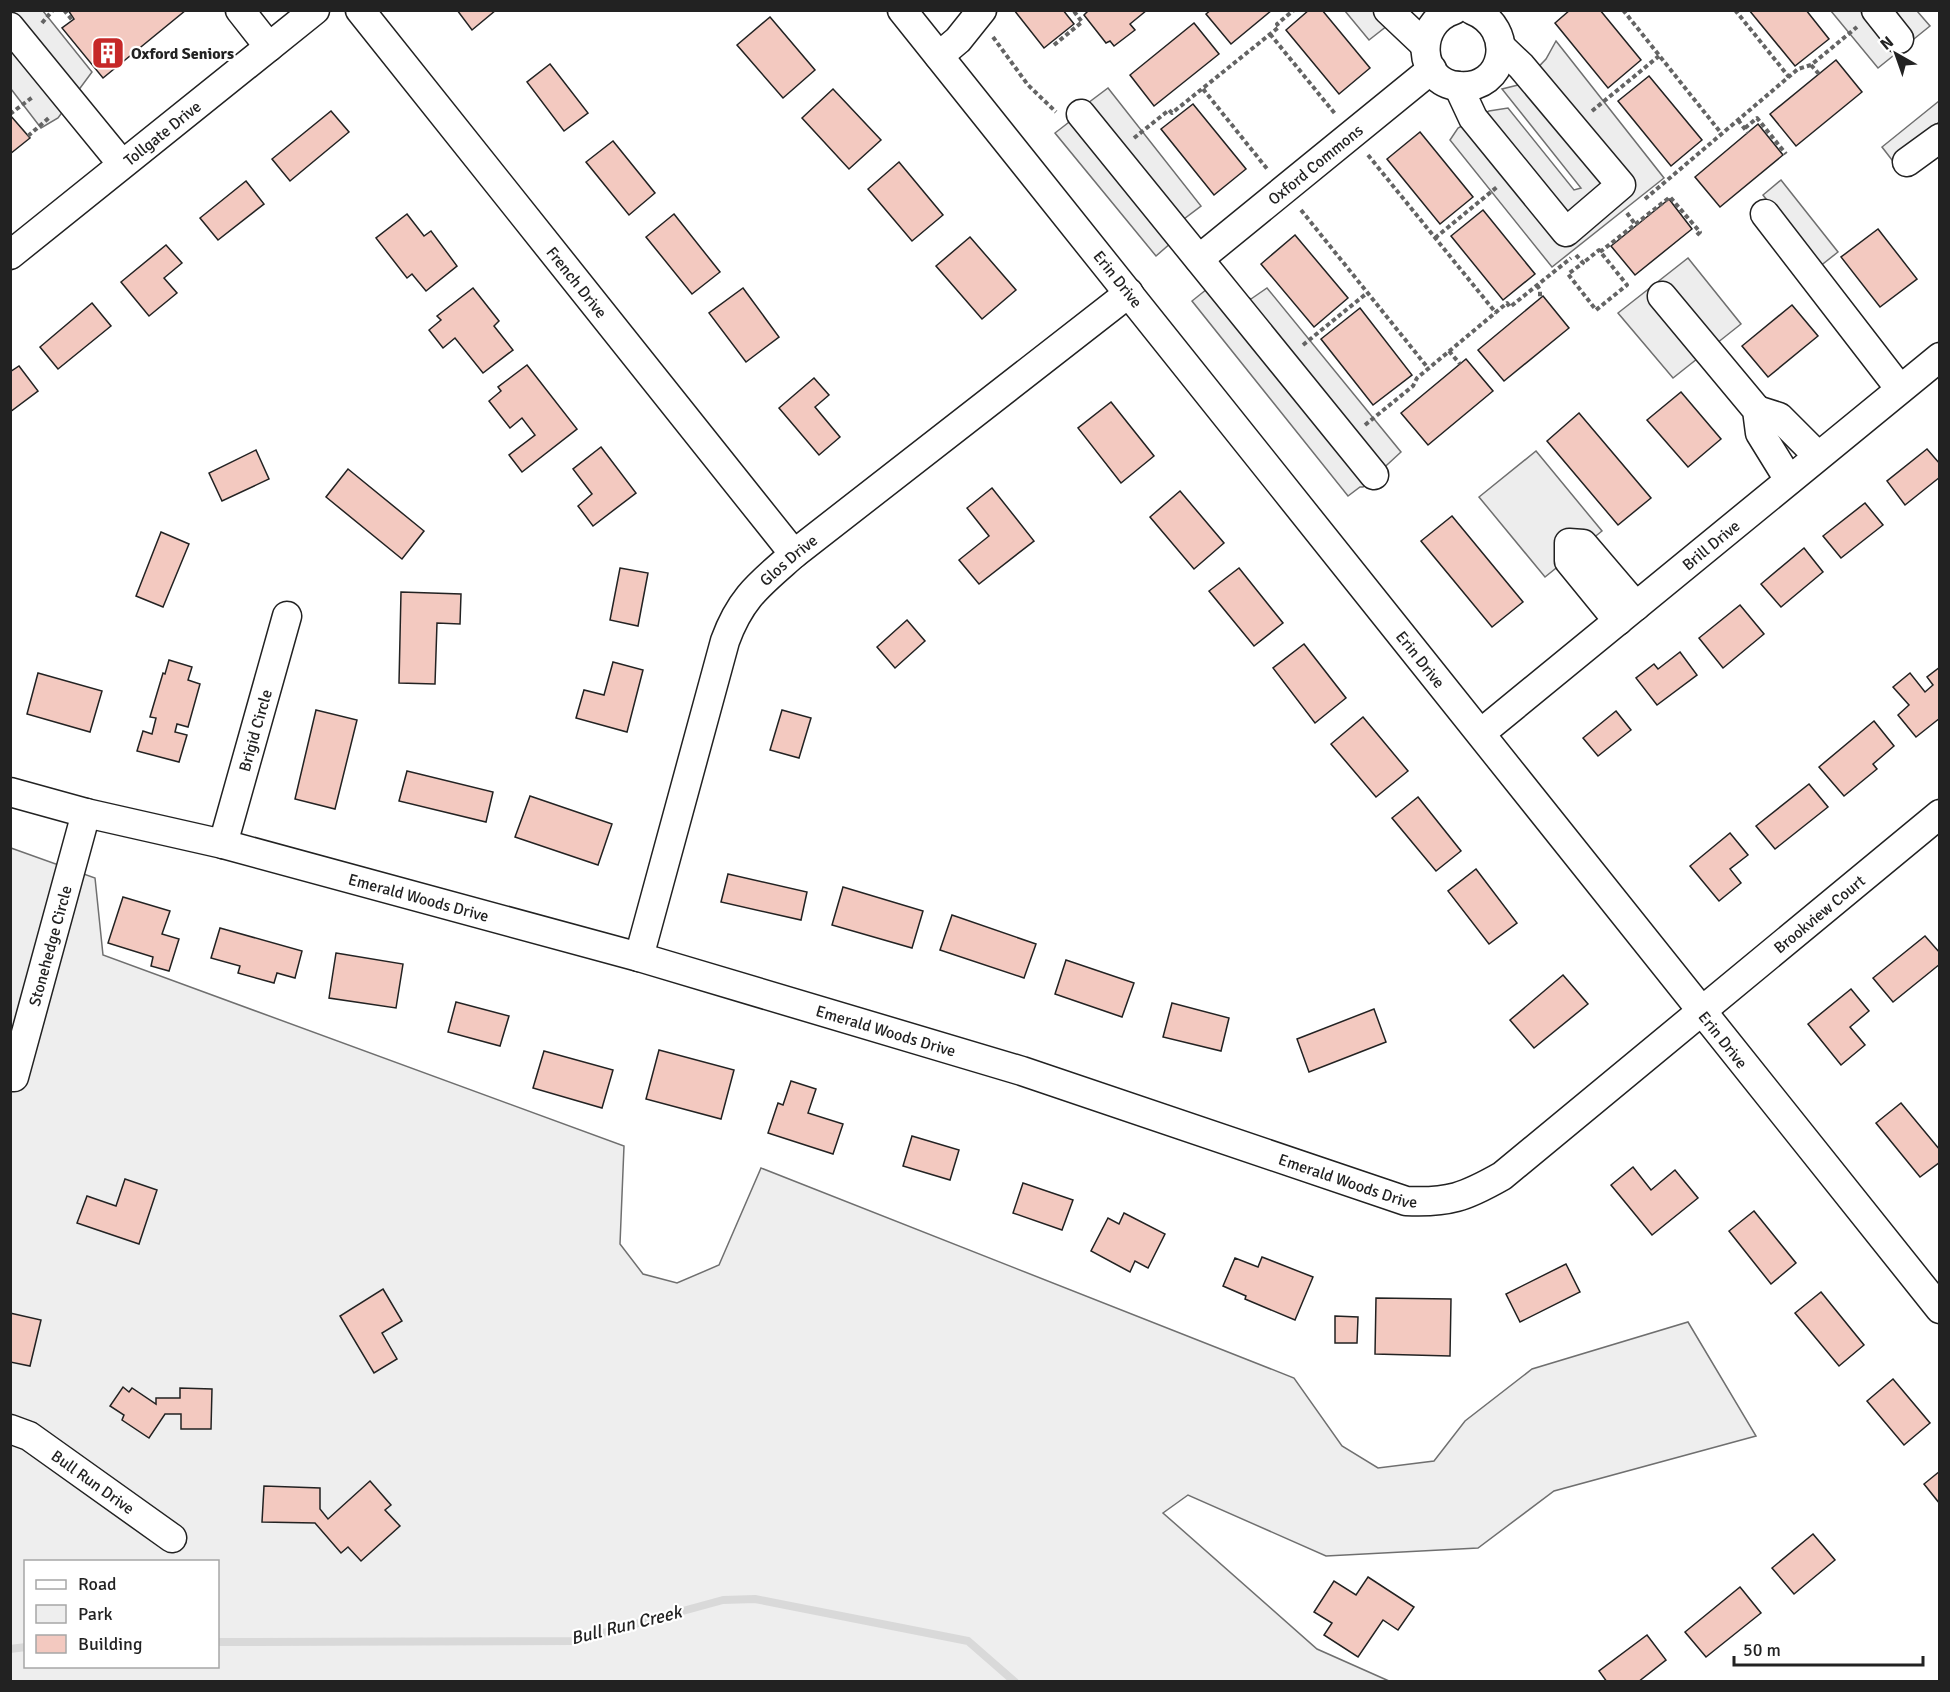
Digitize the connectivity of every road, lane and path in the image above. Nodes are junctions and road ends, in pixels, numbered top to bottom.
1 (64, 10) edge
2 (240, 10) edge
3 (315, 10) edge
4 (360, 10) edge
5 (902, 10) edge
6 (1080, 10) edge
7 (1294, 10) edge
8 (1388, 10) edge
9 (1454, 10) edge
10 (1623, 10) edge
11 (1735, 10) edge
12 (1876, 10) edge
13 (1074, 12) edge
14 (980, 14) edge
15 (1489, 14) edge
16 (72, 20) dead end
17 (10, 27) edge
18 (1270, 34) junction
19 (1899, 39) dead end
20 (1054, 45) dead end
21 (270, 46) junction
22 (1502, 48) junction
23 (939, 56) junction
24 (1659, 56) junction
25 (1428, 57) junction
26 (1811, 65) dead end
27 (1819, 74) dead end
28 (1789, 77) dead end
29 (1458, 86) junction
30 (1203, 89) junction
31 (1083, 117) joint
32 (1338, 118) dead end
33 (1738, 120) dead end
34 (1572, 127) junction
35 (1721, 133) dead end
36 (1940, 138) edge
37 (1366, 152) dead end
38 (1114, 154) junction
39 (1786, 154) dead end
40 (1907, 162) dead end
41 (122, 164) junction
42 (1517, 171) junction
43 (1270, 173) dead end
44 (1299, 207) dead end
45 (1627, 213) dead end
46 (1765, 213) dead end
47 (1635, 224) junction
48 (1696, 236) dead end
49 (1435, 238) junction
50 (1600, 252) junction
51 (1576, 254) dead end
52 (10, 255) edge
53 (1199, 259) junction
54 (1583, 263) junction
55 (1537, 285) dead end
56 (1129, 293) junction
57 (1367, 293) junction
58 (1662, 296) dead end
59 (1540, 299) dead end
60 (1496, 313) dead end
61 (1449, 351) dead end
62 (1940, 357) edge
63 (1282, 362) junction
64 (1460, 364) dead end
65 (1428, 368) dead end
66 (1900, 389) junction
67 (1757, 411) junction
68 (1818, 456) junction
69 (1374, 475) dead end
70 (1789, 480) junction
71 (794, 554) junction
72 (287, 616) dead end
73 (1481, 733) junction
74 (10, 792) edge
75 (86, 813) junction
76 (1940, 814) edge
77 (223, 844) junction
78 (639, 957) junction
79 (1699, 1013) junction
80 (14, 1077) dead end
81 (1940, 1309) edge
82 (10, 1429) edge
83 (172, 1538) dead end

1 - 16 path
2 - 21 street
3 - 21 street, Tollgate Drive
4 - 71 street, French Drive
5 - 23 street, Erin Drive
6 - 13 path
7 - 18 path
8 - 25 street
9 - 25 street, Oxford Commons
10 - 24 path
11 - 28 path
12 - 19 street
13 - 20 path
14 - 23 street
14 - 31 path
15 - 22 street
17 - 41 street
18 - 30 path
18 - 32 path
21 - 41 street, Tollgate Drive
22 - 29 street
22 - 34 street
23 - 56 street, Erin Drive
24 - 34 path
24 - 35 path
25 - 29 street
25 - 53 street, Oxford Commons
26 - 27 path
29 - 42 street
30 - 38 path
30 - 43 path
31 - 38 street
33 - 39 path
34 - 42 street
36 - 40 street
37 - 49 path
38 - 53 street
41 - 52 street, Tollgate Drive
42 - 49 path
44 - 57 path
45 - 47 path
46 - 66 street
47 - 48 path
47 - 50 path
49 - 60 path
50 - 54 path
50 - 54 path
51 - 54 path
53 - 63 street
55 - 59 path
56 - 71 street, Glos Drive
56 - 73 street, Erin Drive
57 - 63 path
57 - 65 path
58 - 67 street
61 - 64 path
62 - 66 street, Brill Drive
63 - 69 street
66 - 68 street, Brill Drive
67 - 68 street
67 - 70 street
68 - 70 street, Brill Drive
70 - 73 street, Brill Drive
71 - 78 street, Glos Drive
72 - 77 street, Brigid Circle
73 - 79 street, Erin Drive
74 - 75 street, Emerald Woods Drive
75 - 77 street, Emerald Woods Drive
75 - 80 street, Stonehedge Circle
76 - 79 street, Brookview Court
77 - 78 street, Emerald Woods Drive
78 - 79 street, Emerald Woods Drive
79 - 81 street, Erin Drive
82 - 83 street, Bull Run Drive

